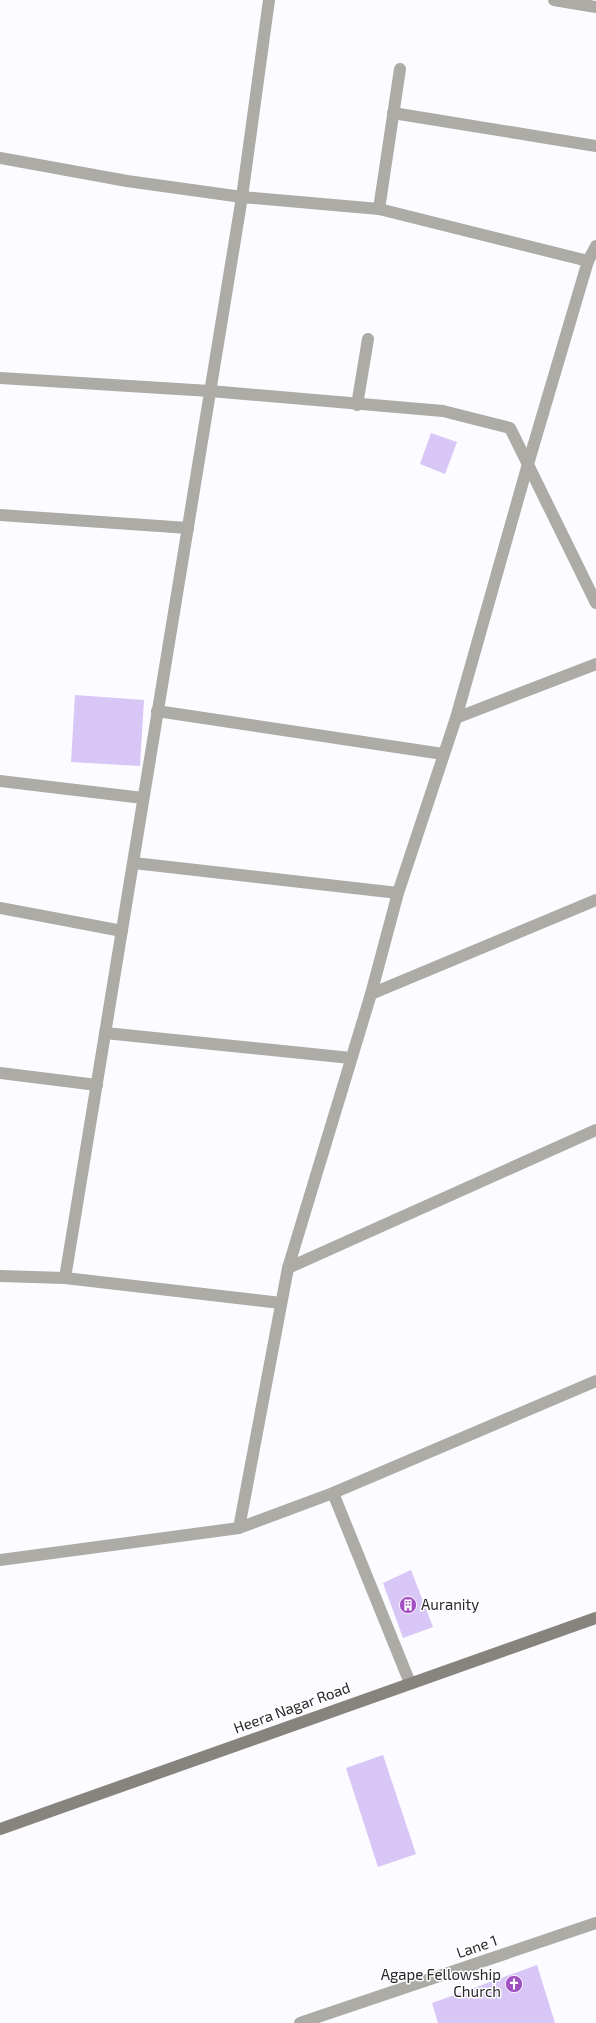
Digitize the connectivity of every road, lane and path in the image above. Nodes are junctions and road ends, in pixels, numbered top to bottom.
1 (269, 0) edge
2 (554, 0) edge
3 (596, 7) edge
4 (400, 69) dead end
5 (393, 113) junction
6 (596, 146) edge
7 (0, 158) edge
8 (242, 197) junction
9 (379, 208) junction
10 (596, 246) edge
11 (588, 261) junction
12 (368, 339) dead end
13 (0, 378) edge
14 (210, 391) junction
15 (357, 404) junction
16 (528, 464) junction
17 (0, 515) edge
18 (188, 528) junction
19 (596, 603) edge
20 (596, 664) edge
21 (157, 711) junction
22 (456, 718) junction
23 (443, 754) junction
24 (0, 781) edge
25 (143, 798) junction
26 (134, 863) junction
27 (398, 893) junction
28 (596, 900) edge
29 (0, 908) edge
30 (122, 931) junction
31 (371, 994) junction
32 (105, 1033) junction
33 (351, 1058) junction
34 (0, 1074) edge
35 (97, 1085) junction
36 (596, 1130) edge
37 (288, 1268) junction
38 (0, 1276) edge
39 (65, 1278) junction
40 (281, 1303) junction
41 (596, 1381) edge
42 (333, 1493) junction
43 (239, 1528) junction
44 (0, 1560) edge
45 (596, 1618) edge
46 (410, 1683) junction
47 (0, 1829) edge
48 (596, 1924) edge
49 (300, 2023) edge

1 - 8 street
2 - 3 street
4 - 5 street
5 - 6 street
5 - 9 street
7 - 8 street
8 - 9 street
8 - 14 street
9 - 11 street
10 - 11 street
11 - 16 street
12 - 15 street
13 - 14 street
14 - 15 street
14 - 18 street
15 - 16 street
16 - 19 street
16 - 22 street
17 - 18 street
18 - 21 street
20 - 22 street
21 - 23 street
21 - 25 street
22 - 23 street
23 - 27 street
24 - 25 street
25 - 26 street
26 - 27 street
26 - 30 street
27 - 31 street
28 - 31 street
29 - 30 street
30 - 32 street
31 - 33 street
32 - 33 street
32 - 35 street
33 - 37 street
34 - 35 street
35 - 39 street
36 - 37 street
37 - 40 street
38 - 39 street
39 - 40 street
40 - 43 street
41 - 42 street
42 - 43 street
42 - 46 street
43 - 44 street
45 - 46 street, Heera Nagar Road
46 - 47 street, Heera Nagar Road
48 - 49 street, Lane 1

